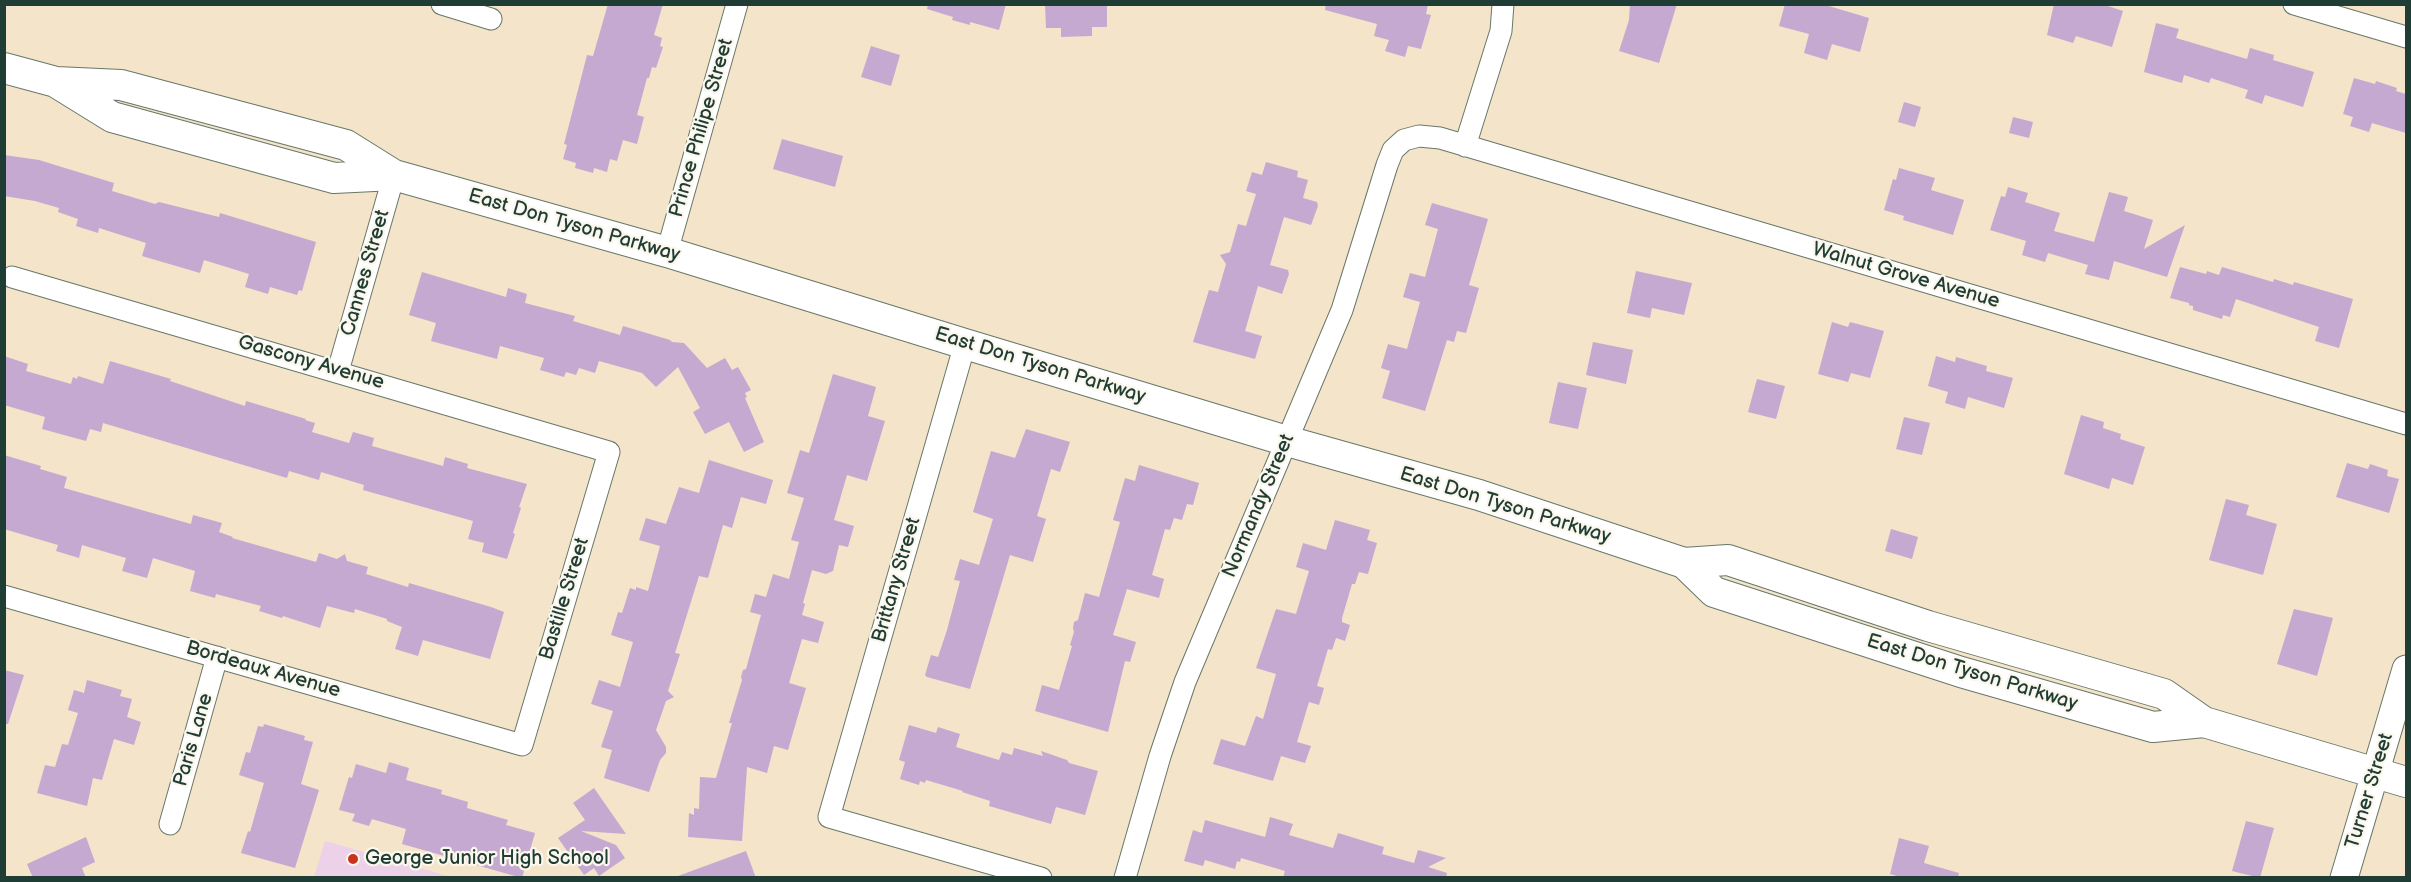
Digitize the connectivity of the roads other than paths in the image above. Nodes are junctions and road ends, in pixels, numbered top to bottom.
1 (442, 4) edge
2 (737, 4) edge
3 (1503, 4) edge
4 (2294, 4) edge
5 (491, 20) dead end
6 (2406, 38) edge
7 (4, 68) edge
8 (1404, 140) joint
9 (1465, 146) junction
10 (393, 175) junction
11 (668, 252) junction
12 (12, 277) dead end
13 (965, 344) junction
14 (338, 371) junction
15 (2406, 424) edge
16 (1287, 441) junction
17 (609, 452) joint
18 (4, 596) edge
19 (217, 657) junction
20 (2406, 669) edge
21 (522, 745) joint
22 (2375, 773) junction
23 (2406, 782) edge
24 (170, 824) dead end
25 (1041, 878) edge
26 (1125, 878) edge
27 (2344, 878) edge

1 - 5 street
2 - 11 street, Prince Philipe Street
3 - 9 street
4 - 6 street
7 - 10 main road, East Don Tyson Parkway
8 - 9 street, Walnut Grove Avenue
8 - 16 street, Normandy Street
9 - 15 street, Walnut Grove Avenue
10 - 11 main road, East Don Tyson Parkway
10 - 14 street, Cannes Street
11 - 13 main road, East Don Tyson Parkway
12 - 14 street, Gascony Avenue
13 - 16 main road, East Don Tyson Parkway
13 - 25 street, Brittany Street
14 - 17 street, Gascony Avenue
16 - 22 main road, East Don Tyson Parkway
16 - 26 street, Normandy Street
17 - 21 street, Bastille Street
18 - 19 street, Bordeaux Avenue
19 - 21 street, Bordeaux Avenue
19 - 24 street, Paris Lane
20 - 22 street, Turner Street
22 - 23 main road, East Don Tyson Parkway
22 - 27 street, Turner Street

